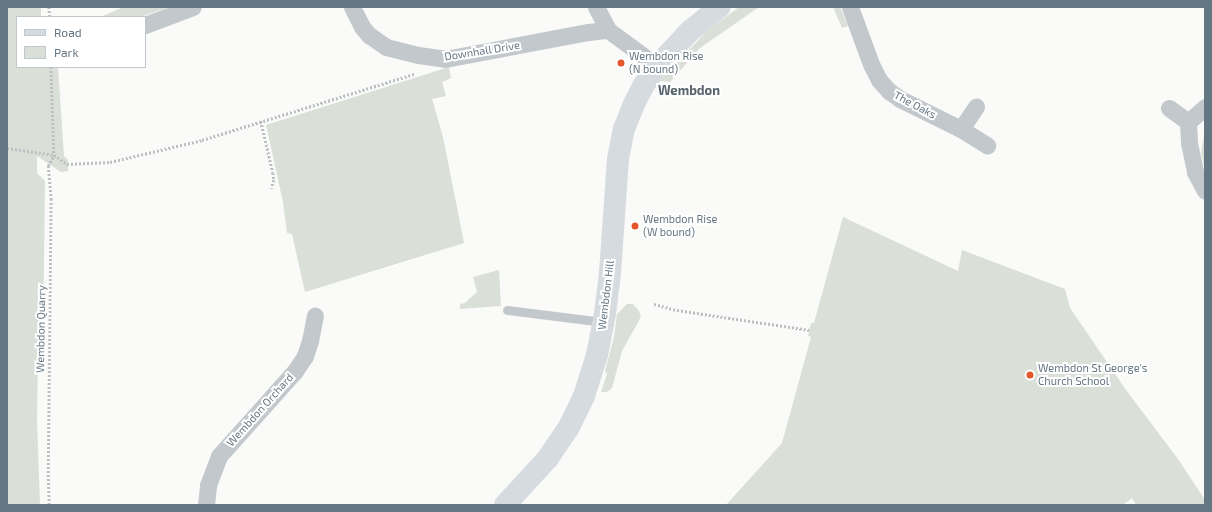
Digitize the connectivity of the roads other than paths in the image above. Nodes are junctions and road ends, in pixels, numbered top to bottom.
1 (193, 7) edge
2 (352, 7) edge
3 (596, 7) edge
4 (720, 7) edge
5 (850, 7) edge
6 (146, 26) edge
7 (608, 30) junction
8 (657, 66) junction
9 (976, 107) dead end
10 (1205, 107) edge
11 (1169, 108) dead end
12 (1188, 122) junction
13 (961, 129) junction
14 (987, 144) dead end
15 (1205, 191) edge
16 (507, 310) dead end
17 (315, 315) dead end
18 (603, 322) junction
19 (206, 505) edge
20 (505, 505) edge

1 - 6 street
2 - 7 street, Downhall Drive
3 - 7 street
4 - 8 main road, Wembdon Hill
5 - 13 street, The Oaks
7 - 8 street
8 - 18 main road, Wembdon Hill
9 - 13 street
10 - 12 street
11 - 12 street
12 - 15 street
13 - 14 street, The Oaks
16 - 18 lane
17 - 19 street, Wembdon Orchard
18 - 20 main road, Wembdon Hill

